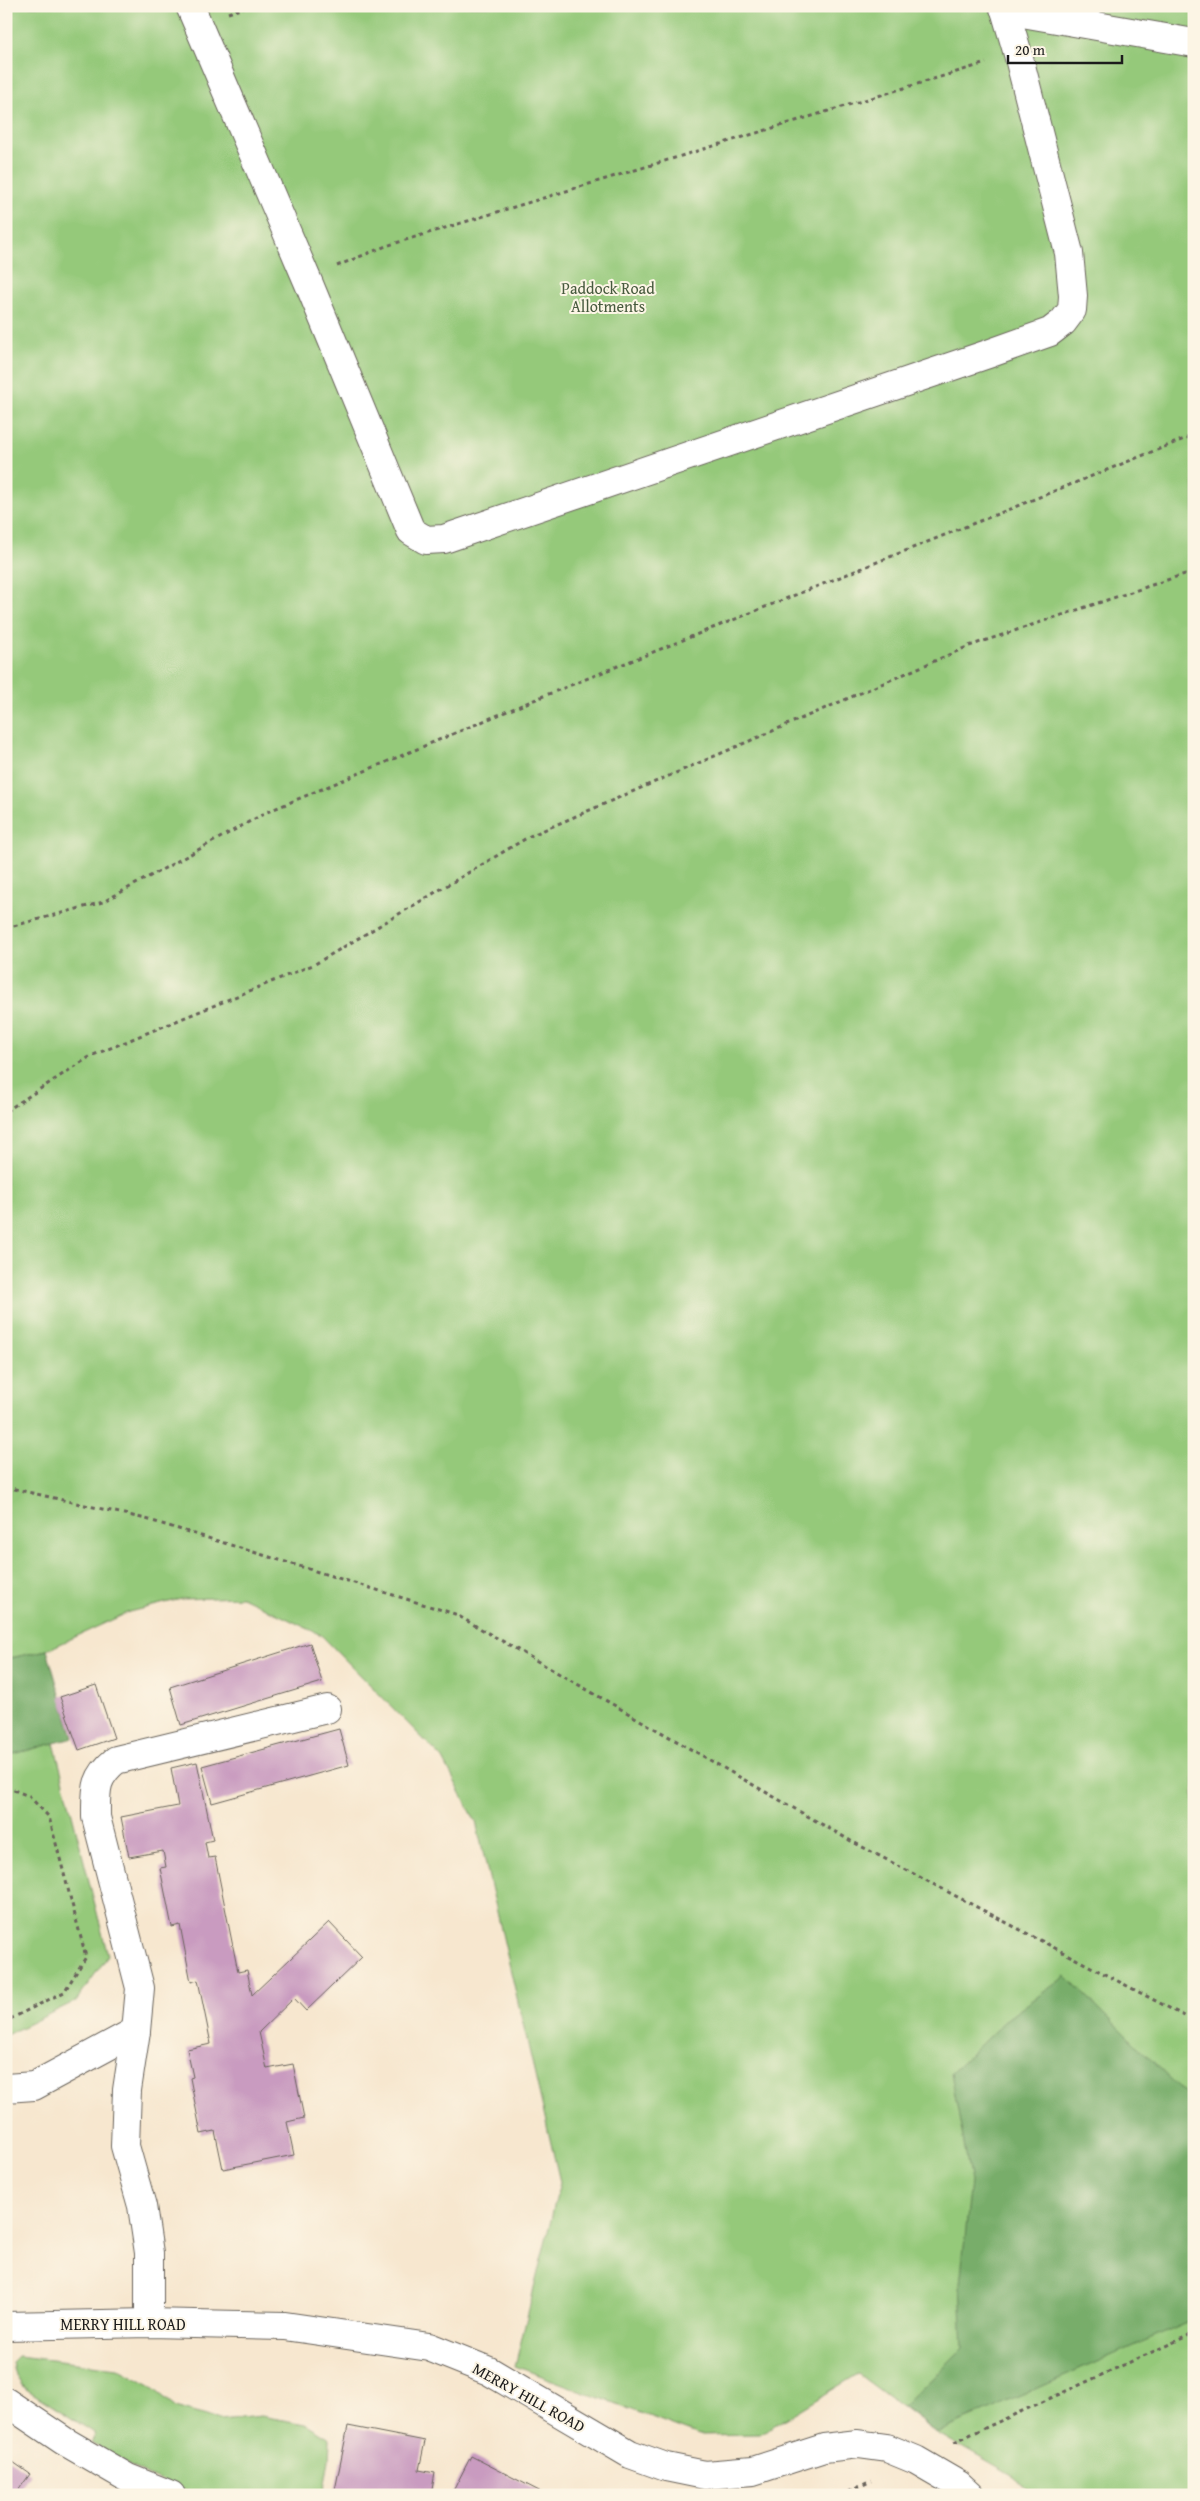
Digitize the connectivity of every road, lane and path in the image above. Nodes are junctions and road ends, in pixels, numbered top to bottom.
1 (190, 6) edge
2 (1004, 8) edge
3 (1194, 43) edge
4 (1018, 54) junction
5 (309, 284) junction
6 (1194, 435) edge
7 (1194, 571) edge
8 (6, 928) edge
9 (6, 1110) edge
10 (6, 1486) edge
11 (327, 1709) dead end
12 (6, 1787) edge
13 (6, 2021) edge
14 (1194, 2021) edge
15 (136, 2031) junction
16 (6, 2088) edge
17 (149, 2323) junction
18 (6, 2326) edge
19 (1194, 2333) edge
20 (6, 2402) edge
21 (916, 2460) junction
22 (171, 2495) edge
23 (970, 2495) edge

1 - 5 street
2 - 3 street
2 - 4 street
4 - 5 path
4 - 5 street
6 - 8 path
7 - 9 path
10 - 14 path
11 - 15 street
12 - 13 path
15 - 16 street
15 - 17 street
17 - 18 street, MERRY HILL ROAD
17 - 21 street, MERRY HILL ROAD
19 - 21 path
20 - 22 street
21 - 23 street, MERRY HILL ROAD

